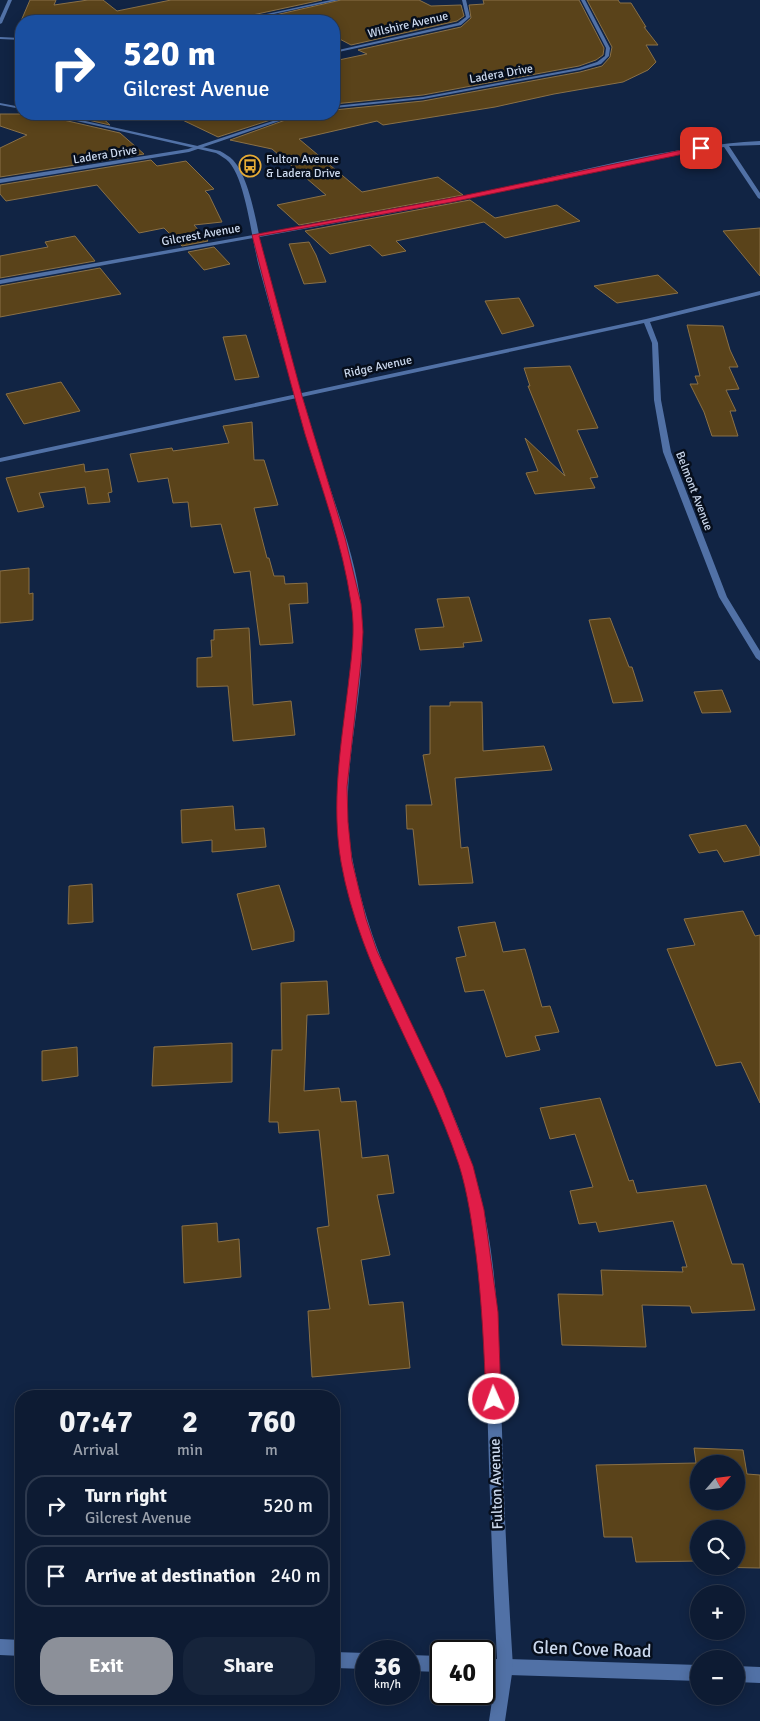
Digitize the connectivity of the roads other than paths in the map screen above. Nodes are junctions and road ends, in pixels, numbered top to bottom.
1 (10, 0) edge
2 (337, 0) edge
3 (464, 0) edge
4 (584, 0) edge
5 (265, 15) edge
6 (0, 24) edge
7 (0, 38) edge
8 (15, 39) edge
9 (340, 51) edge
10 (0, 104) edge
11 (340, 106) edge
12 (15, 107) edge
13 (76, 120) edge
14 (276, 120) edge
15 (760, 143) edge
16 (725, 146) junction
17 (202, 147) junction
18 (0, 182) edge
19 (760, 197) edge
20 (255, 235) junction
21 (0, 282) edge
22 (760, 293) edge
23 (646, 321) junction
24 (298, 396) junction
25 (0, 460) edge
26 (760, 658) edge
27 (0, 1647) edge
28 (15, 1648) edge
29 (340, 1660) edge
30 (355, 1661) edge
31 (495, 1667) edge
32 (505, 1667) junction
33 (690, 1673) edge
34 (745, 1674) edge
35 (760, 1675) edge
36 (497, 1721) edge

1 - 6 street
2 - 5 street
3 - 9 street, Wilshire Avenue
4 - 11 street, Ladera Drive
7 - 8 street
10 - 12 street
13 - 17 street, Fulton Avenue
14 - 17 street, Ladera Drive
15 - 16 street, Gilcrest Avenue
16 - 19 street
16 - 20 street, Gilcrest Avenue
17 - 18 street, Ladera Drive
17 - 20 street, Fulton Avenue
20 - 21 street, Gilcrest Avenue
20 - 24 street, Fulton Avenue
22 - 23 street, Ridge Avenue
23 - 24 street, Ridge Avenue
23 - 26 street, Belmont Avenue
24 - 25 street, Ridge Avenue
24 - 32 street, Fulton Avenue
27 - 28 street
29 - 30 street
31 - 32 street, Glen Cove Road
32 - 33 street, Glen Cove Road
32 - 36 street, Fulton Avenue
34 - 35 street

